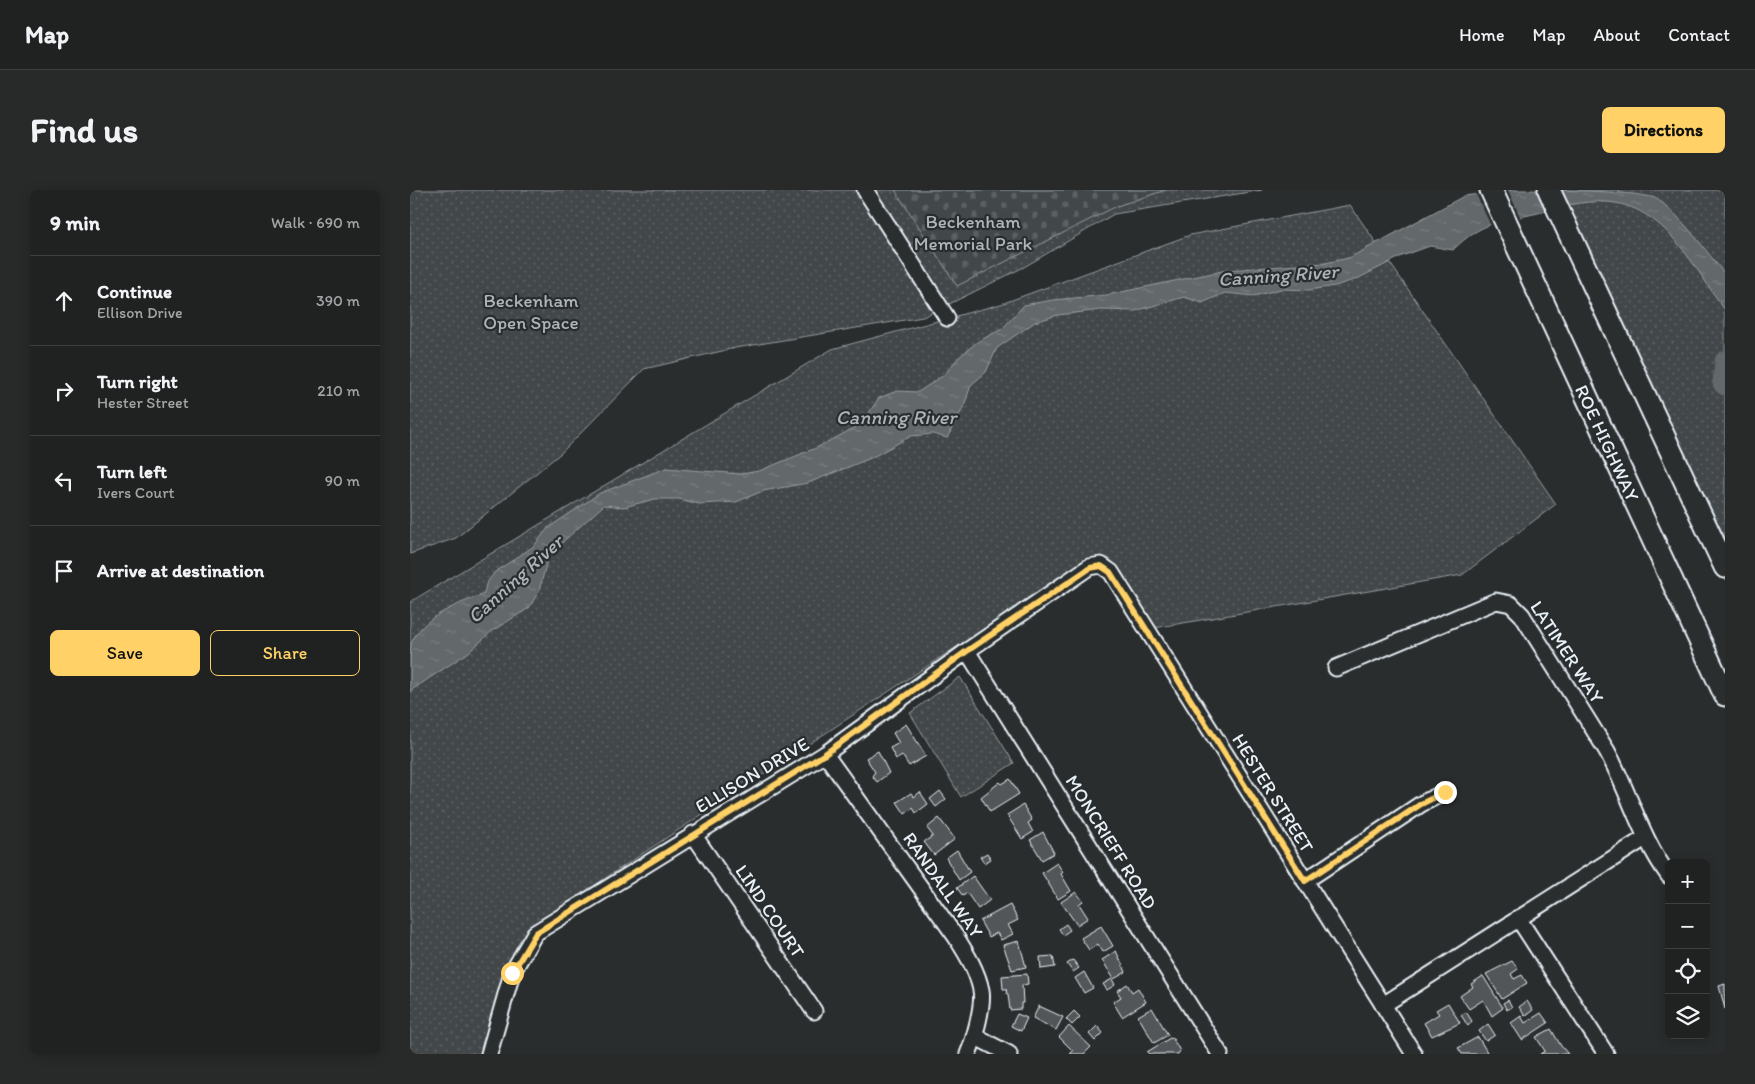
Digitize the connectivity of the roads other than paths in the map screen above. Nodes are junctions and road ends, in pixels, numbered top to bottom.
1 (865, 190) edge
2 (1491, 190) edge
3 (1548, 190) edge
4 (947, 318) dead end
5 (1725, 567) edge
6 (1090, 568) joint
7 (967, 651) junction
8 (1336, 668) dead end
9 (1725, 695) edge
10 (825, 754) junction
11 (1445, 792) dead end
12 (693, 834) junction
13 (1645, 838) junction
14 (1665, 870) edge
15 (1305, 881) junction
16 (1518, 918) junction
17 (1382, 1005) junction
18 (814, 1011) dead end
19 (976, 1037) junction
20 (489, 1054) edge
21 (968, 1054) edge
22 (1009, 1054) edge
23 (1220, 1054) edge
24 (1414, 1054) edge
25 (1606, 1054) edge

1 - 4 street
2 - 9 highway, ROE HIGHWAY
3 - 5 highway
6 - 7 street, ELLISON DRIVE
6 - 15 street, HESTER STREET
7 - 10 street, ELLISON DRIVE
7 - 23 street, MONCRIEFF ROAD
8 - 13 street, LATIMER WAY
10 - 12 street, ELLISON DRIVE
10 - 19 street, RANDALL WAY
11 - 15 street
12 - 18 street, LIND COURT
12 - 20 street, ELLISON DRIVE
13 - 14 street, LATIMER WAY
13 - 16 street
15 - 17 street, HESTER STREET
16 - 17 street
16 - 25 street
17 - 24 street, HESTER STREET
19 - 21 street, RANDALL WAY
19 - 22 street

